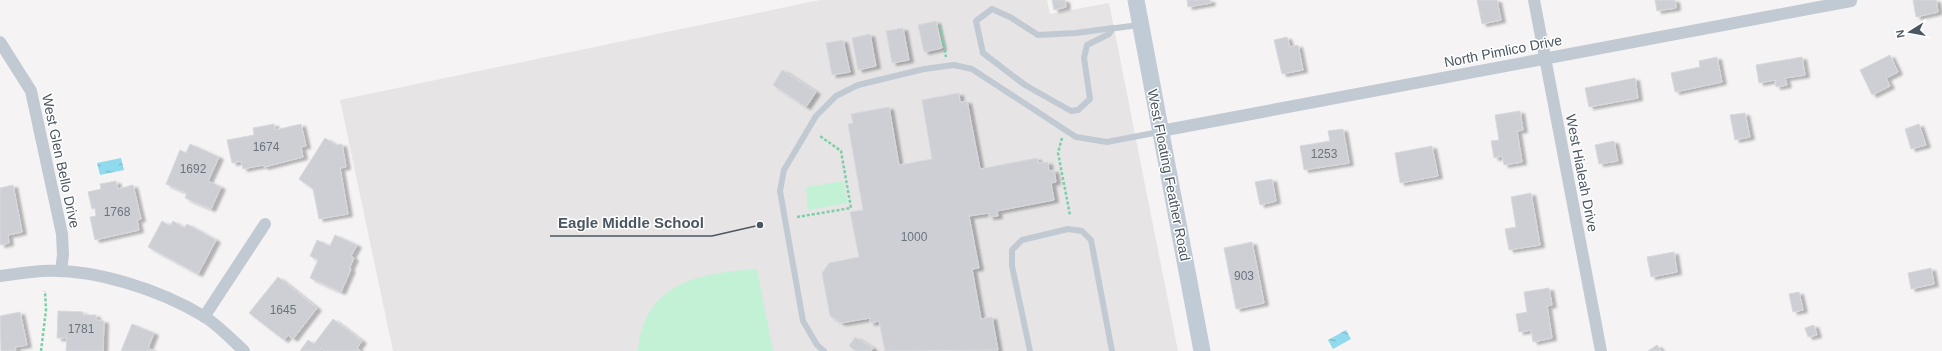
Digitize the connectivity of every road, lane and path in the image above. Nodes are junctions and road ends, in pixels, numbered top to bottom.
1 (1136, 0) edge
2 (1534, 0) edge
3 (1852, 0) edge
4 (940, 25) dead end
5 (1140, 25) junction
6 (1113, 28) junction
7 (0, 42) edge
8 (946, 58) dead end
9 (1545, 59) junction
10 (1160, 131) junction
11 (820, 136) dead end
12 (1063, 137) dead end
13 (1070, 215) dead end
14 (797, 217) dead end
15 (265, 224) dead end
16 (61, 271) junction
17 (0, 276) edge
18 (45, 291) dead end
19 (204, 317) junction
20 (41, 351) edge
21 (244, 351) edge
22 (824, 351) edge
23 (1030, 351) edge
24 (1112, 351) edge
25 (1202, 351) edge
26 (1601, 351) edge

1 - 5 main road, West Floating Feather Road
2 - 9 street, West Hialeah Drive
3 - 9 street, North Pimlico Drive
4 - 8 path
5 - 6 lane
5 - 10 main road, West Floating Feather Road
6 - 6 lane
7 - 16 street, West Glen Bello Drive
9 - 10 street, North Pimlico Drive
9 - 26 street, West Hialeah Drive
10 - 22 lane
10 - 25 main road, West Floating Feather Road
11 - 14 path
12 - 13 path
15 - 19 street
16 - 17 street
16 - 19 street
18 - 20 path
19 - 21 street
23 - 24 lane

